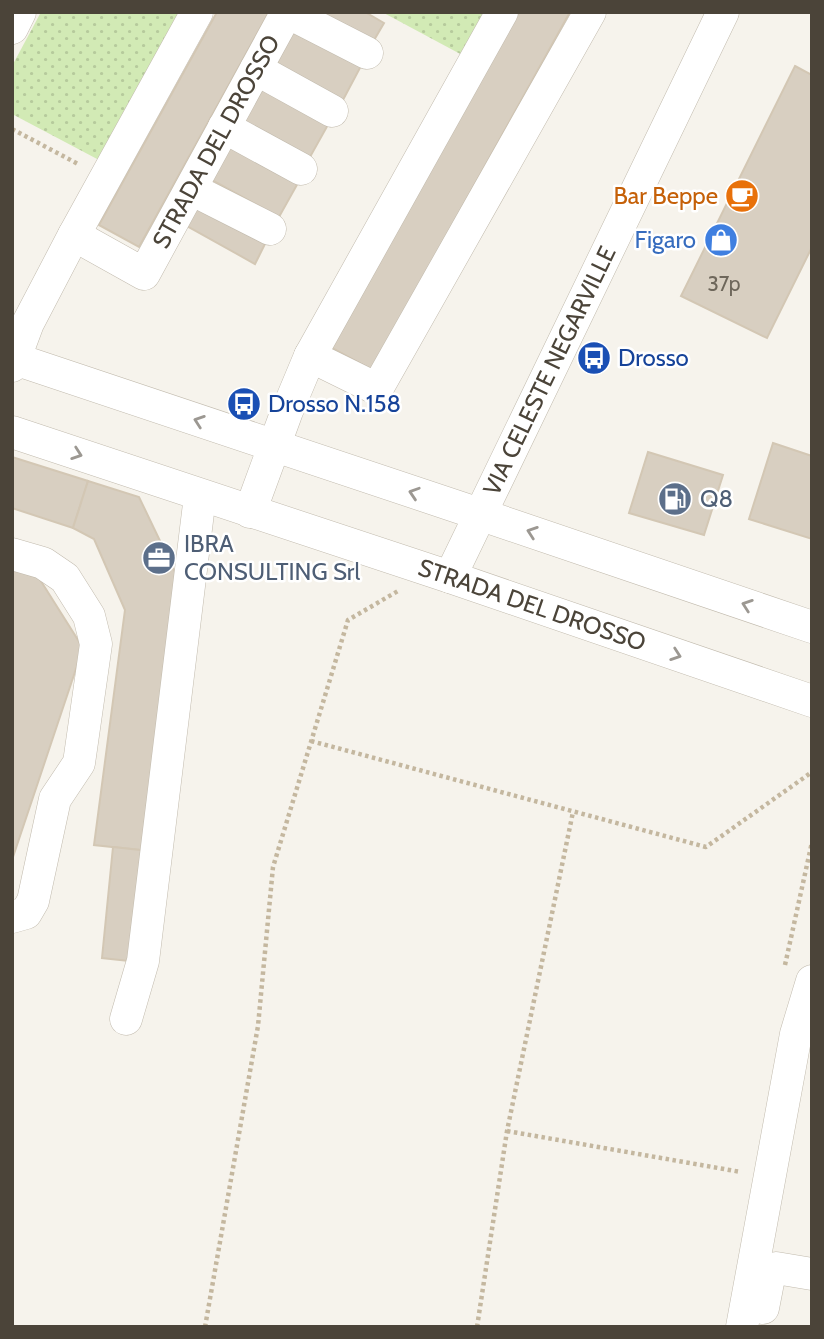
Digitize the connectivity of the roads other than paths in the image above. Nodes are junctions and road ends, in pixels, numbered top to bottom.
1 (20, 12) edge
2 (197, 12) edge
3 (287, 12) edge
4 (502, 12) edge
5 (590, 12) edge
6 (723, 12) edge
7 (12, 28) edge
8 (367, 53) dead end
9 (256, 69) junction
10 (331, 111) dead end
11 (224, 127) junction
12 (301, 169) dead end
13 (191, 189) junction
14 (270, 229) dead end
15 (74, 235) junction
16 (310, 356) junction
17 (13, 361) edge
18 (12, 432) edge
19 (274, 446) junction
20 (201, 496) junction
21 (250, 512) junction
22 (479, 514) junction
23 (12, 554) edge
24 (441, 574) junction
25 (812, 627) edge
26 (812, 701) edge
27 (12, 917) edge
28 (812, 981) edge
29 (126, 1019) dead end
30 (812, 1274) edge
31 (751, 1326) edge

1 - 7 street
2 - 15 street
3 - 8 street
3 - 9 street, STRADA DEL DROSSO
4 - 16 street
5 - 16 street
6 - 22 street, VIA CELESTE NEGARVILLE
9 - 10 street
9 - 11 street, STRADA DEL DROSSO
11 - 12 street
11 - 13 street, STRADA DEL DROSSO
13 - 14 street
13 - 15 street, STRADA DEL DROSSO
15 - 17 street
16 - 19 street
19 -> 17 street
18 -> 20 street, STRADA DEL DROSSO
19 - 21 street
22 -> 19 street
20 - 21 street, STRADA DEL DROSSO
20 - 29 street
21 - 24 street, STRADA DEL DROSSO
22 - 24 street, VIA CELESTE NEGARVILLE
25 -> 22 street
23 - 27 street
24 -> 26 street, STRADA DEL DROSSO
28 - 31 street
30 - 31 street

